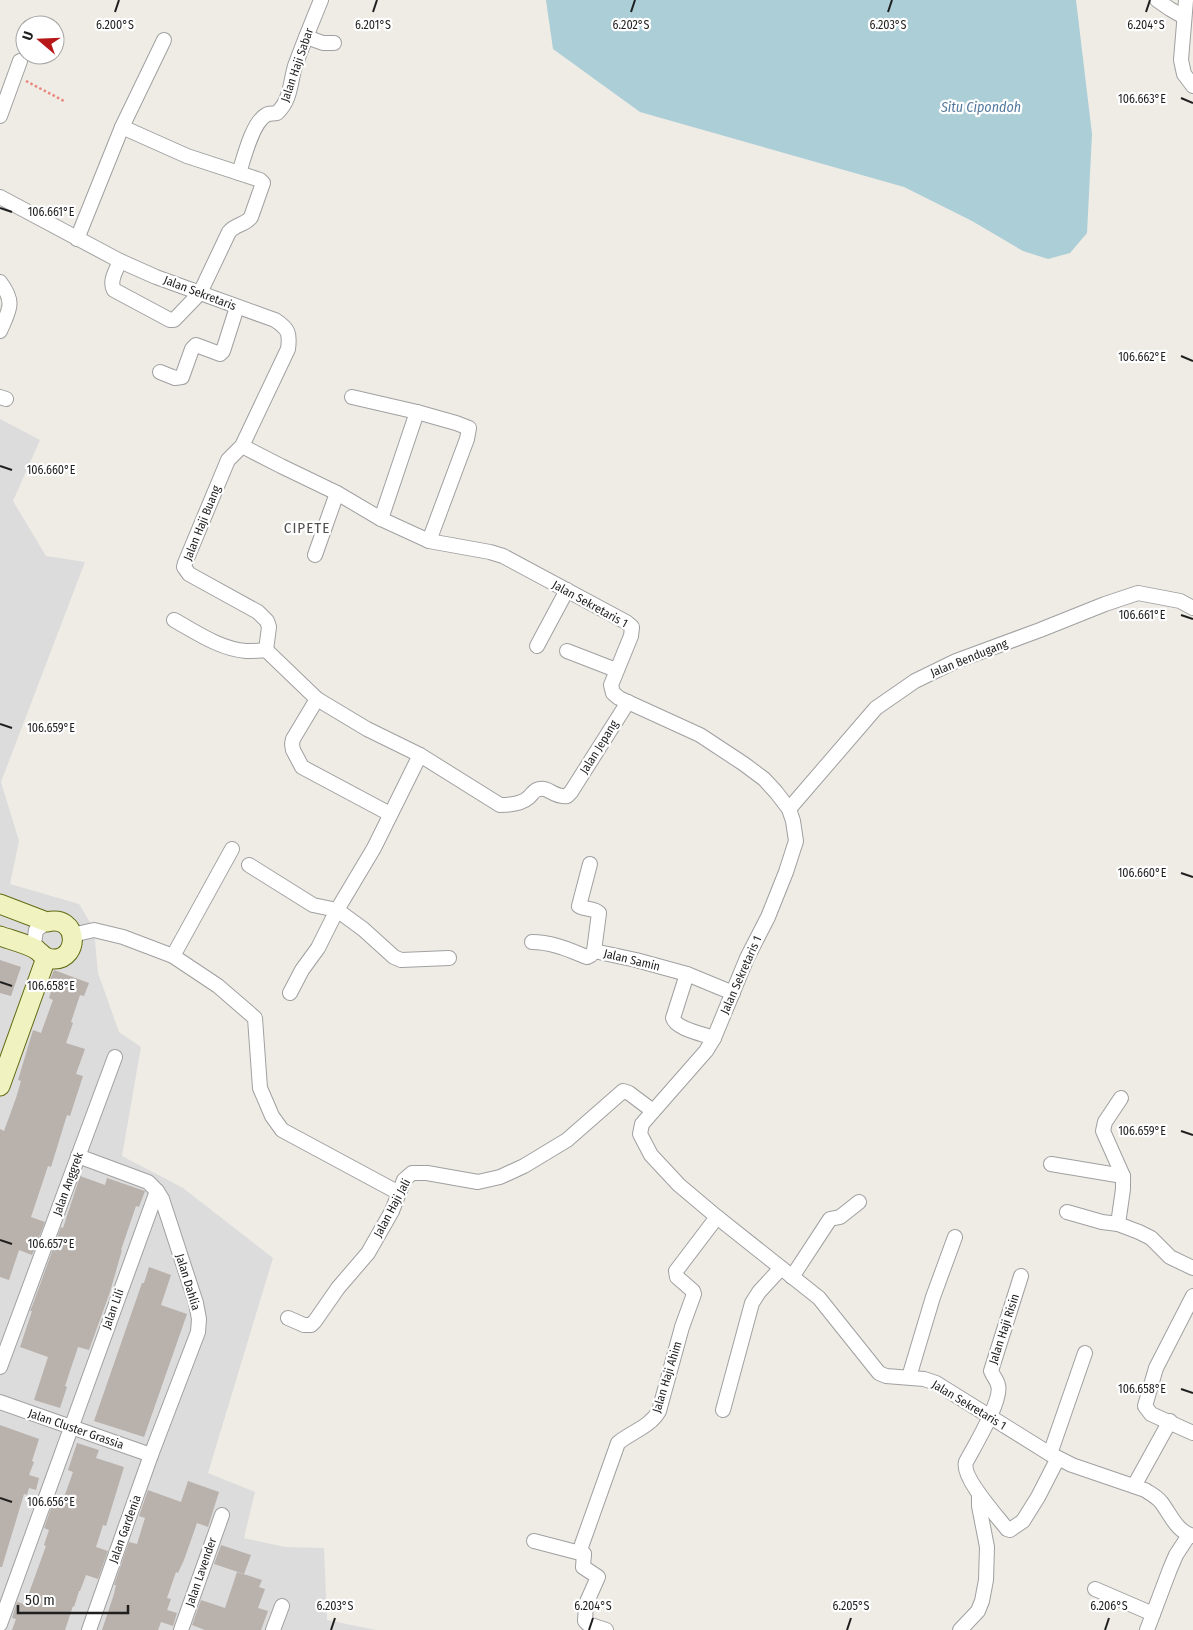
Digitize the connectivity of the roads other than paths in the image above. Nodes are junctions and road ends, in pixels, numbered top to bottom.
1 (321, 0) edge
2 (1157, 0) edge
3 (1186, 0) edge
4 (1184, 17) junction
5 (306, 37) junction
6 (164, 40) dead end
7 (334, 43) dead end
8 (19, 65) edge
9 (1193, 86) edge
10 (0, 116) edge
11 (122, 128) junction
12 (239, 173) junction
13 (1, 201) edge
14 (77, 239) junction
15 (120, 261) junction
16 (0, 282) edge
17 (200, 293) junction
18 (237, 307) junction
19 (0, 331) edge
20 (160, 372) dead end
21 (352, 397) dead end
22 (417, 412) junction
23 (242, 446) junction
24 (338, 493) junction
25 (381, 519) junction
26 (429, 541) junction
27 (315, 555) dead end
28 (567, 590) junction
29 (1193, 608) edge
30 (174, 620) dead end
31 (537, 646) dead end
32 (266, 650) junction
33 (567, 651) dead end
34 (616, 670) junction
35 (317, 699) junction
36 (628, 702) junction
37 (420, 755) junction
38 (789, 809) junction
39 (390, 814) junction
40 (232, 849) dead end
41 (590, 864) dead end
42 (249, 866) dead end
43 (0, 904) edge
44 (337, 910) junction
45 (47, 922) junction
46 (72, 935) junction
47 (0, 936) edge
48 (532, 942) dead end
49 (594, 950) junction
50 (42, 954) junction
51 (173, 956) junction
52 (449, 958) dead end
53 (687, 974) junction
54 (290, 993) dead end
55 (733, 993) junction
56 (714, 1038) junction
57 (114, 1057) dead end
58 (0, 1086) edge
59 (1121, 1098) dead end
60 (653, 1111) junction
61 (78, 1156) junction
62 (1051, 1164) dead end
63 (1123, 1176) junction
64 (157, 1191) junction
65 (399, 1193) junction
66 (859, 1202) dead end
67 (1067, 1212) dead end
68 (717, 1217) junction
69 (1118, 1224) junction
70 (955, 1237) dead end
71 (781, 1268) junction
72 (1193, 1268) edge
73 (1021, 1276) dead end
74 (792, 1277) junction
75 (1193, 1296) edge
76 (288, 1318) dead end
77 (1084, 1353) dead end
78 (0, 1368) edge
79 (909, 1377) junction
80 (0, 1402) edge
81 (723, 1410) dead end
82 (990, 1416) junction
83 (1170, 1421) junction
84 (70, 1427) junction
85 (1193, 1433) edge
86 (151, 1455) junction
87 (1054, 1456) junction
88 (1134, 1486) junction
89 (979, 1494) junction
90 (222, 1515) dead end
91 (1191, 1536) edge
92 (534, 1541) dead end
93 (584, 1554) junction
94 (1095, 1589) dead end
95 (282, 1606) dead end
96 (1153, 1614) junction
97 (0, 1624) edge
98 (586, 1626) edge
99 (89, 1630) edge
100 (181, 1630) edge
101 (273, 1630) edge
102 (606, 1630) edge
103 (960, 1630) edge
104 (1147, 1630) edge

1 - 5 street, Jalan Haji Sabar
2 - 4 street
3 - 4 street
4 - 9 street
5 - 7 street
5 - 12 street, Jalan Haji Sabar
6 - 11 street
8 - 10 street
11 - 12 street
11 - 14 street
12 - 17 street
13 - 14 street, Jalan Sekretaris
14 - 15 street, Jalan Sekretaris
15 - 17 street, Jalan Sekretaris
15 - 17 street
16 - 19 street
17 - 18 street, Jalan Sekretaris
18 - 20 street
18 - 23 street, Jalan Sekretaris
21 - 22 street
22 - 25 street
22 - 26 street
23 - 24 street, Jalan Sekretaris 1
23 - 32 street, Jalan Haji Buang
24 - 25 street, Jalan Sekretaris 1
24 - 27 street
25 - 26 street, Jalan Sekretaris 1
26 - 28 street, Jalan Sekretaris 1
28 - 31 street
28 - 34 street, Jalan Sekretaris 1
29 - 38 street, Jalan Bendugang
30 - 32 street
32 - 35 street
33 - 34 street
34 - 36 street, Jalan Sekretaris 1
35 - 37 street
35 - 39 street
36 - 37 street, Jalan Jepang
36 - 38 street, Jalan Sekretaris 1
37 - 39 street
38 - 55 street, Jalan Sekretaris 1
39 - 44 street
40 - 51 street
41 - 49 street
42 - 44 street
43 - 45 street
44 - 52 street
44 - 54 street
45 - 46 street
45 - 50 street
46 - 50 street
46 - 51 street
47 - 50 street
48 - 49 street, Jalan Samin
49 - 53 street, Jalan Samin
50 - 58 street
51 - 65 street
53 - 55 street, Jalan Samin
53 - 56 street
55 - 56 street, Jalan Sekretaris 1
56 - 60 street, Jalan Sekretaris 1
57 - 61 street, Jalan Anggrek
59 - 63 street
60 - 65 street, Jalan Haji Jali
60 - 68 street, Jalan Sekretaris 1
61 - 64 street
61 - 78 street, Jalan Anggrek
62 - 63 street
63 - 69 street
64 - 84 street, Jalan Lili
64 - 86 street, Jalan Dahlia
65 - 76 street, Jalan Haji Jali
66 - 74 street
67 - 69 street
68 - 71 street, Jalan Sekretaris 1
68 - 93 street, Jalan Haji Ahim
69 - 72 street
70 - 79 street
71 - 74 street, Jalan Sekretaris 1
71 - 81 street
73 - 82 street, Jalan Haji Risin
74 - 79 street, Jalan Sekretaris 1
75 - 83 street
77 - 87 street
79 - 82 street, Jalan Sekretaris 1
80 - 84 street, Jalan Cluster Grassia
82 - 87 street, Jalan Sekretaris 1
82 - 89 street, Jalan Haji Risin
83 - 85 street
83 - 88 street
84 - 86 street, Jalan Cluster Grassia
84 - 97 street, Jalan Lili
86 - 99 street, Jalan Gardenia
87 - 88 street, Jalan Sekretaris 1
87 - 89 street
88 - 91 street, Jalan Sekretaris 1
89 - 103 street, Jalan Haji Risin
90 - 100 street, Jalan Lavender
91 - 96 street
92 - 93 street
93 - 98 street
94 - 96 street
95 - 101 street
96 - 104 street
98 - 102 street

